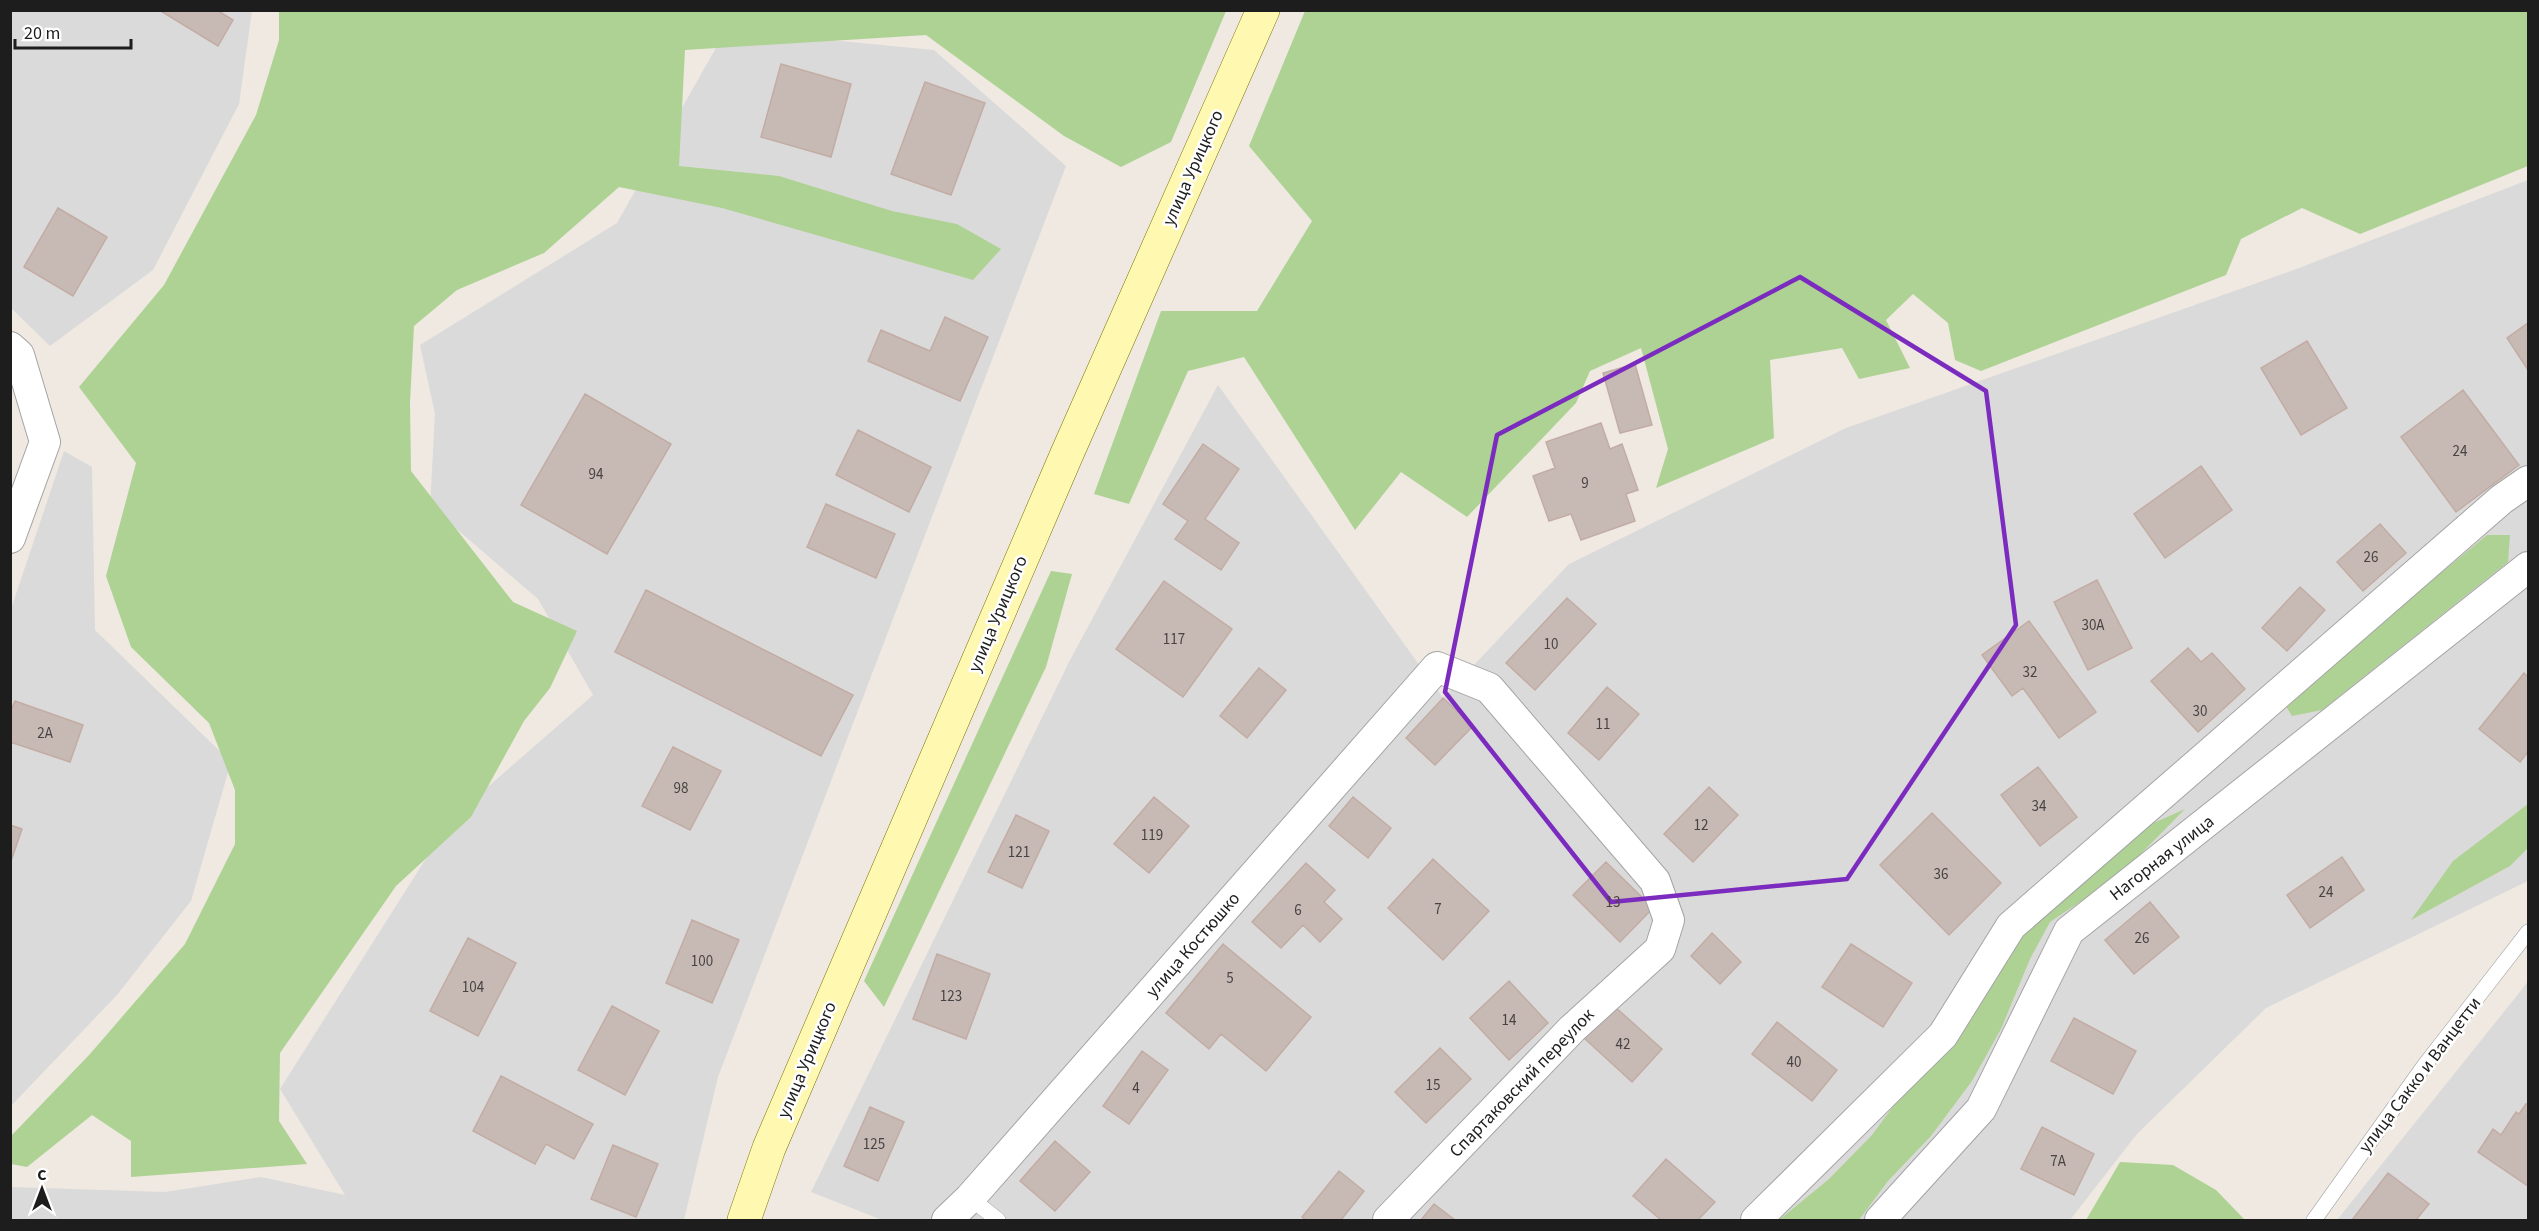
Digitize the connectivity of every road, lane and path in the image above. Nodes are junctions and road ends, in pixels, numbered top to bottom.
1 (1263, 10) edge
2 (10, 347) edge
3 (2529, 481) edge
4 (10, 538) edge
5 (2529, 567) edge
6 (1437, 667) joint
7 (2529, 932) edge
8 (970, 1198) junction
9 (744, 1221) edge
10 (947, 1221) edge
11 (998, 1221) edge
12 (1388, 1221) edge
13 (1756, 1221) edge
14 (1880, 1221) edge
15 (2313, 1221) edge

1 - 9 main road, улица Урицкого
2 - 4 street
3 - 13 street
5 - 14 street, Нагорная улица
6 - 8 street, улица Костюшко
6 - 12 street, Спартаковский переулок
7 - 15 lane, улица Сакко и Ванцетти
8 - 10 street, улица Костюшко
8 - 11 lane

